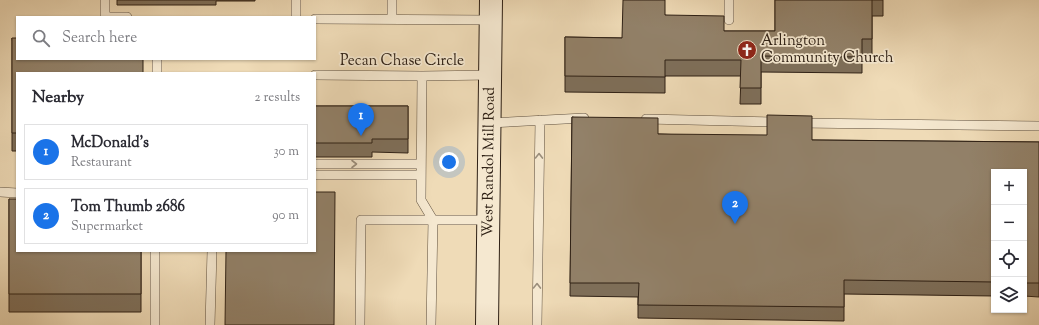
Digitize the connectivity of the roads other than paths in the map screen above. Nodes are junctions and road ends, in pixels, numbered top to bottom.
1 (105, 0) edge
2 (296, 0) edge
3 (392, 0) edge
4 (729, 0) edge
5 (490, 10) edge
6 (105, 16) edge
7 (296, 16) edge
8 (316, 18) edge
9 (392, 19) junction
10 (729, 20) dead end
11 (157, 60) edge
12 (157, 72) edge
13 (316, 75) edge
14 (326, 75) junction
15 (490, 75) junction
16 (422, 76) junction
17 (316, 80) edge
18 (590, 118) edge
19 (636, 119) edge
20 (540, 120) junction
21 (489, 123) junction
22 (1039, 126) edge
23 (316, 164) edge
24 (420, 164) junction
25 (316, 174) edge
26 (420, 175) junction
27 (0, 192) edge
28 (16, 193) edge
29 (433, 220) junction
30 (488, 220) junction
31 (155, 252) edge
32 (212, 252) edge
33 (155, 325) edge
34 (210, 325) edge
35 (360, 325) edge
36 (431, 325) edge
37 (487, 325) edge
38 (537, 325) edge

1 - 6 lane
2 - 7 lane
3 - 9 lane
4 - 10 lane
5 - 9 lane
5 - 15 main road, West Randol Mill Road
8 - 9 lane
11 - 12 lane
13 - 14 lane, Pecan Chase Circle
14 - 16 lane, Pecan Chase Circle
14 - 17 lane
15 - 16 lane, Pecan Chase Circle
15 - 21 main road, West Randol Mill Road
16 - 24 lane
18 - 20 lane
19 - 22 lane
20 - 21 lane
38 -> 20 lane
21 - 30 main road, West Randol Mill Road
23 -> 24 lane
24 - 26 lane
25 - 26 lane
26 - 29 lane
27 - 28 lane
29 - 30 lane
29 - 35 lane
29 - 36 lane
30 - 37 main road, West Randol Mill Road
31 - 33 lane
32 - 34 lane

